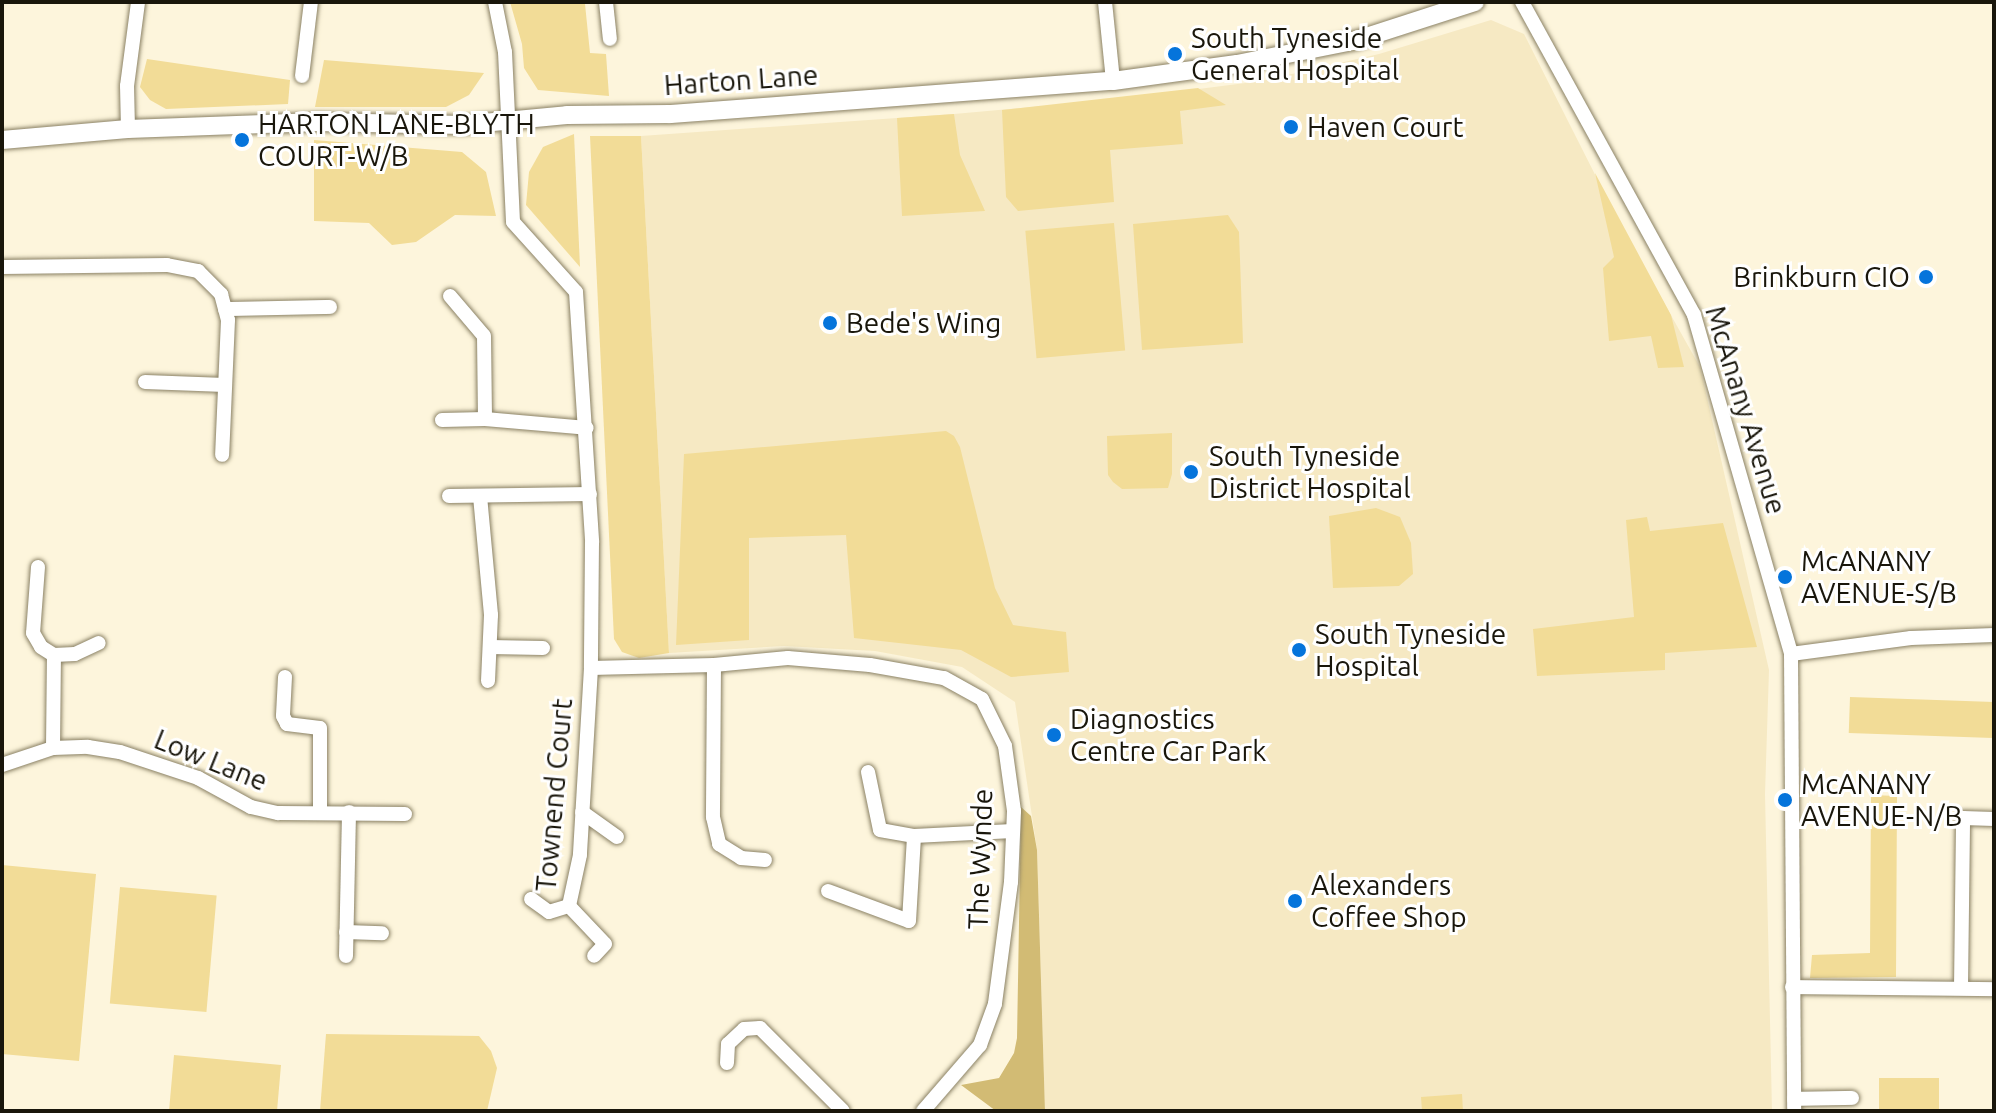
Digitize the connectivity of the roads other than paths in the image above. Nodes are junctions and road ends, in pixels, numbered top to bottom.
1 (138, 2) edge
2 (311, 2) edge
3 (495, 2) edge
4 (606, 2) edge
5 (1105, 2) edge
6 (1475, 2) edge
7 (1522, 2) edge
8 (610, 39) dead end
9 (302, 76) dead end
10 (1113, 81) junction
11 (506, 120) junction
12 (128, 129) junction
13 (2, 140) edge
14 (2, 267) edge
15 (450, 296) dead end
16 (330, 307) dead end
17 (225, 309) junction
18 (145, 382) dead end
19 (225, 385) junction
20 (485, 419) junction
21 (442, 420) dead end
22 (587, 428) junction
23 (222, 455) dead end
24 (590, 494) junction
25 (449, 496) dead end
26 (480, 496) junction
27 (38, 567) dead end
28 (1994, 635) edge
29 (99, 643) dead end
30 (490, 647) junction
31 (543, 648) dead end
32 (1791, 654) junction
33 (54, 655) junction
34 (714, 665) junction
35 (591, 668) junction
36 (285, 677) dead end
37 (488, 681) dead end
38 (53, 748) junction
39 (2, 765) edge
40 (868, 772) dead end
41 (320, 811) junction
42 (349, 812) junction
43 (582, 812) junction
44 (405, 814) dead end
45 (1994, 819) edge
46 (1013, 831) junction
47 (914, 836) junction
48 (617, 837) dead end
49 (765, 860) dead end
50 (828, 891) dead end
51 (531, 899) dead end
52 (569, 906) junction
53 (346, 932) junction
54 (382, 933) dead end
55 (346, 956) dead end
56 (594, 956) dead end
57 (1792, 987) junction
58 (1961, 988) junction
59 (1994, 989) edge
60 (727, 1063) dead end
61 (1852, 1098) dead end
62 (1794, 1105) edge
63 (843, 1111) edge
64 (923, 1111) edge

1 - 12 street
2 - 9 street
3 - 11 street, Townend Court
4 - 8 street
5 - 10 street
6 - 10 street, Harton Lane
7 - 32 street, McAnany Avenue
10 - 11 street, Harton Lane
11 - 12 street, Harton Lane
11 - 22 street, Townend Court
12 - 13 street, Harton Lane
14 - 17 street
15 - 20 street
16 - 17 street
17 - 19 street
18 - 19 street
19 - 23 street
20 - 21 street
20 - 22 street
22 - 24 street, Townend Court
24 - 26 street
24 - 35 street, Townend Court
25 - 26 street
26 - 30 street
27 - 33 street
28 - 32 street
29 - 33 street
30 - 31 street
30 - 37 street
32 - 57 street, McAnany Avenue
33 - 38 street
34 - 35 street, The Wynde
34 - 46 street, The Wynde
34 - 49 street
35 - 43 street, Townend Court
36 - 41 street
38 - 39 street, Low Lane
38 - 41 street, Low Lane
40 - 47 street
41 - 42 street, Low Lane
42 - 44 street, Low Lane
42 - 53 street
43 - 48 street
43 - 52 street, Townend Court
45 - 58 street
46 - 47 street
46 - 64 street, The Wynde
47 - 50 street
51 - 52 street
52 - 56 street, Townend Court
53 - 54 street
53 - 55 street
57 - 58 street
57 - 62 street, McAnany Avenue
58 - 59 street
60 - 63 street
61 - 62 street

